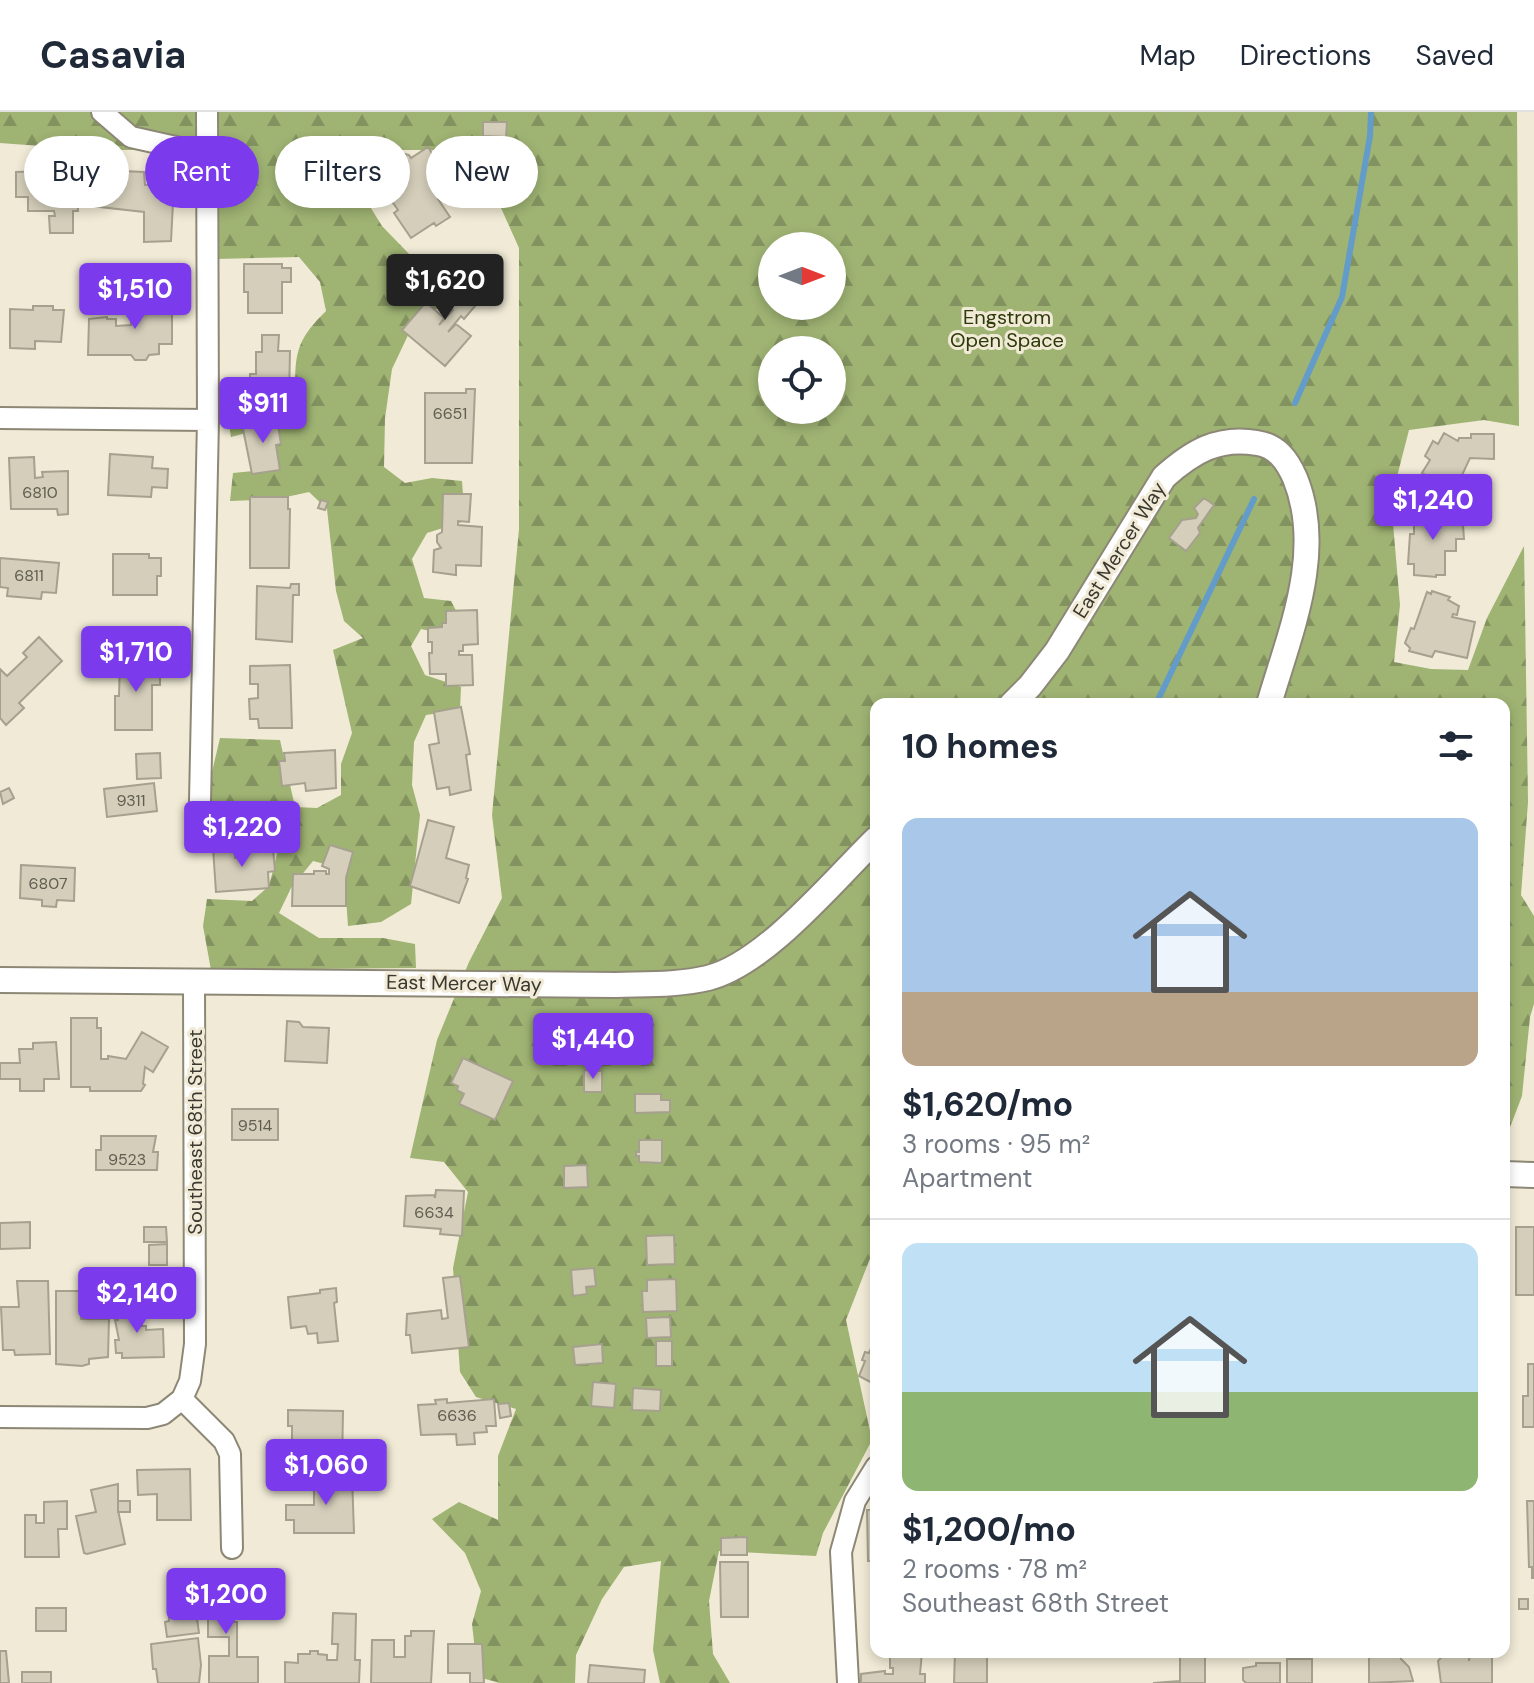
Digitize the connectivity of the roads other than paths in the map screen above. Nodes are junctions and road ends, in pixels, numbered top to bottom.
1 (102, 112) edge
2 (207, 112) edge
3 (207, 136) edge
4 (145, 140) edge
5 (207, 208) edge
6 (0, 418) edge
7 (208, 420) junction
8 (1018, 698) edge
9 (1271, 698) edge
10 (200, 801) dead end
11 (870, 845) edge
12 (0, 980) edge
13 (194, 981) junction
14 (1510, 1174) edge
15 (1534, 1175) edge
16 (182, 1399) junction
17 (0, 1417) edge
18 (870, 1477) edge
19 (232, 1548) dead end
20 (848, 1682) edge

1 - 4 street
2 - 3 street
5 - 7 street
6 - 7 street
7 - 10 street
8 - 9 street, East Mercer Way
11 - 13 street, East Mercer Way
12 - 13 street, East Mercer Way
13 - 16 street, Southeast 68th Street
14 - 15 street
16 - 17 street
16 - 19 street
18 - 20 street

